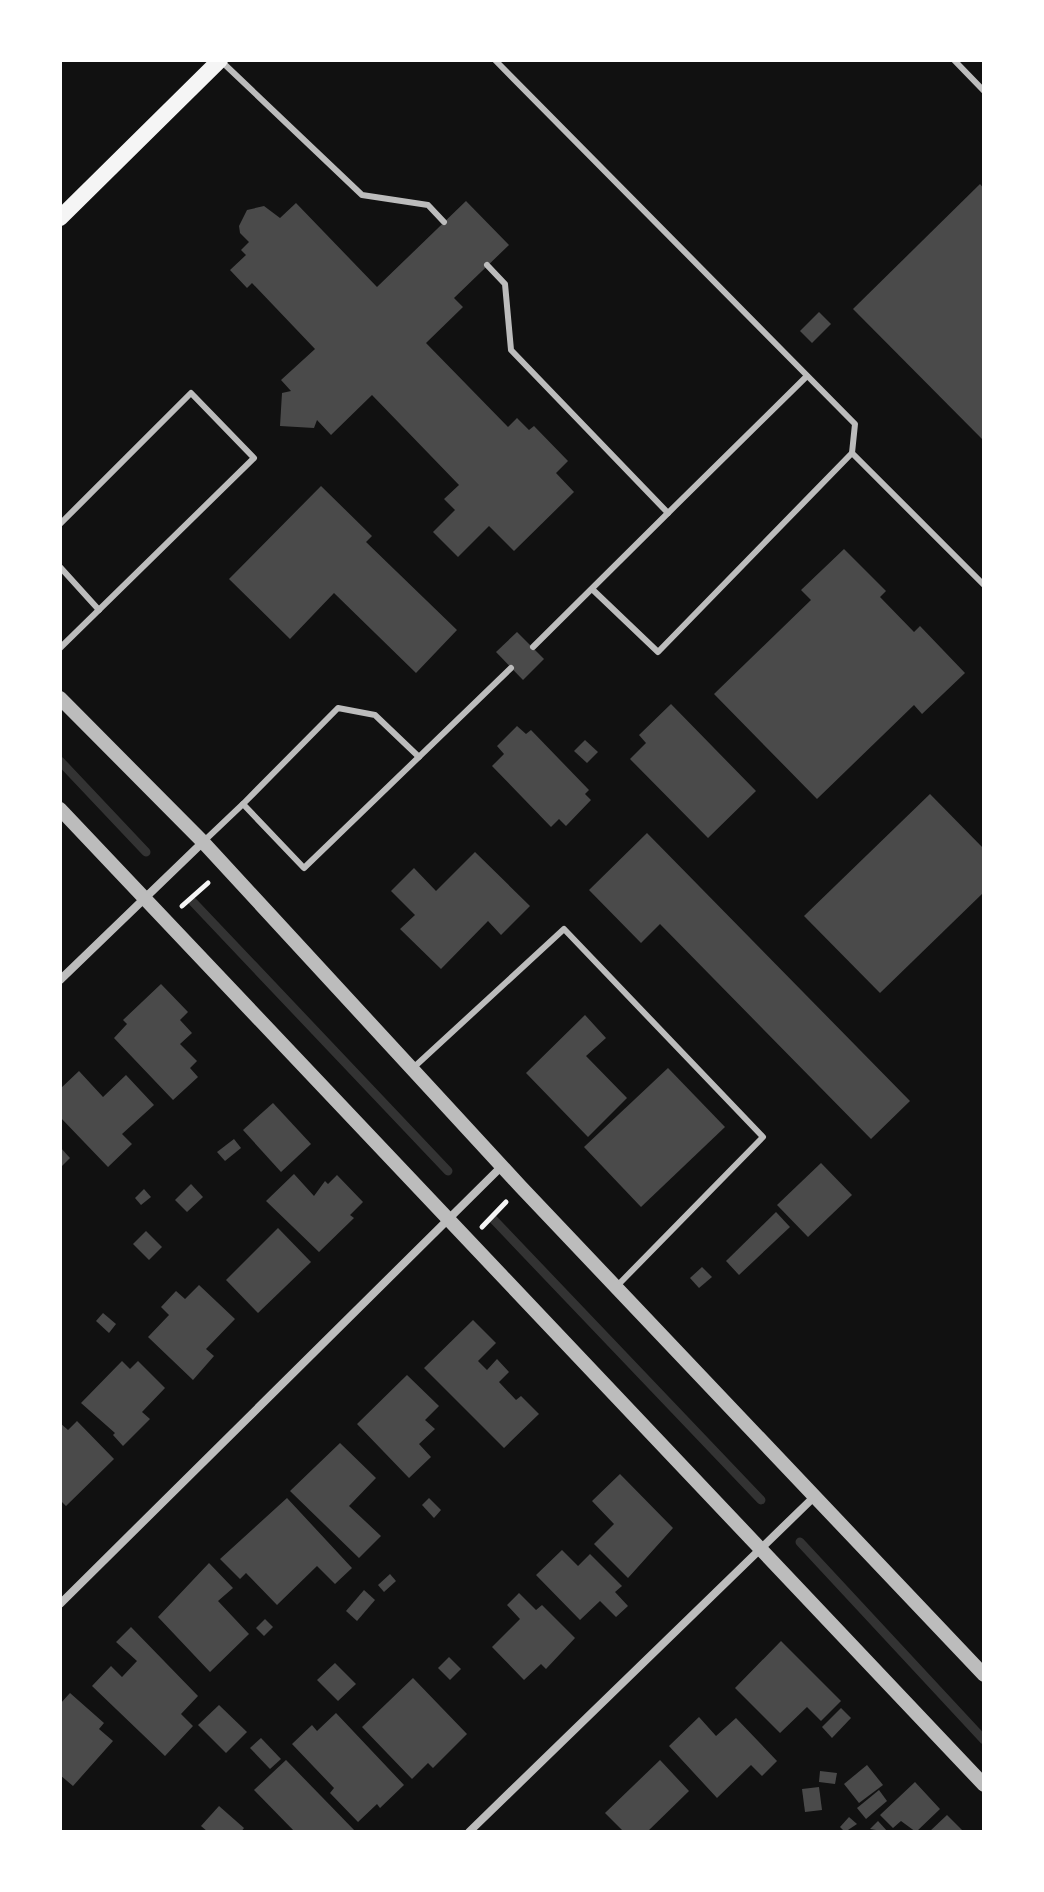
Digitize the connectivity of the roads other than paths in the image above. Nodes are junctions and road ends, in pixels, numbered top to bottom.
1 (220, 60) edge
2 (495, 60) edge
3 (954, 60) edge
4 (984, 91) edge
5 (60, 218) edge
6 (444, 222) dead end
7 (487, 265) dead end
8 (807, 376) junction
9 (852, 453) junction
10 (668, 513) junction
11 (60, 524) edge
12 (60, 567) edge
13 (984, 585) edge
14 (592, 589) junction
15 (99, 610) junction
16 (533, 647) dead end
17 (60, 648) edge
18 (511, 668) dead end
19 (60, 698) edge
20 (419, 757) junction
21 (243, 804) junction
22 (60, 809) edge
23 (203, 842) junction
24 (145, 897) junction
25 (60, 980) edge
26 (412, 1069) junction
27 (502, 1166) junction
28 (448, 1222) junction
29 (616, 1287) junction
30 (815, 1496) junction
31 (758, 1548) junction
32 (60, 1604) edge
33 (984, 1675) edge
34 (984, 1785) edge
35 (469, 1832) edge

1 - 5 main road
1 - 6 lane
2 - 8 lane
3 - 4 lane
7 - 10 lane
8 - 9 lane
8 - 10 lane
9 - 13 lane
9 - 14 lane
10 - 14 lane
11 - 15 lane
12 - 15 lane
14 - 16 lane
15 - 17 lane
18 - 20 lane
19 - 23 street
20 - 21 lane
20 - 21 lane
21 - 23 lane
22 - 24 street
23 - 24 street
23 - 26 street
24 - 25 street
24 - 28 street
26 - 27 street
26 - 29 lane
27 - 28 street
27 - 29 street
28 - 31 street
28 - 32 street
29 - 30 street
30 - 31 street
30 - 33 street
31 - 34 street
31 - 35 street

